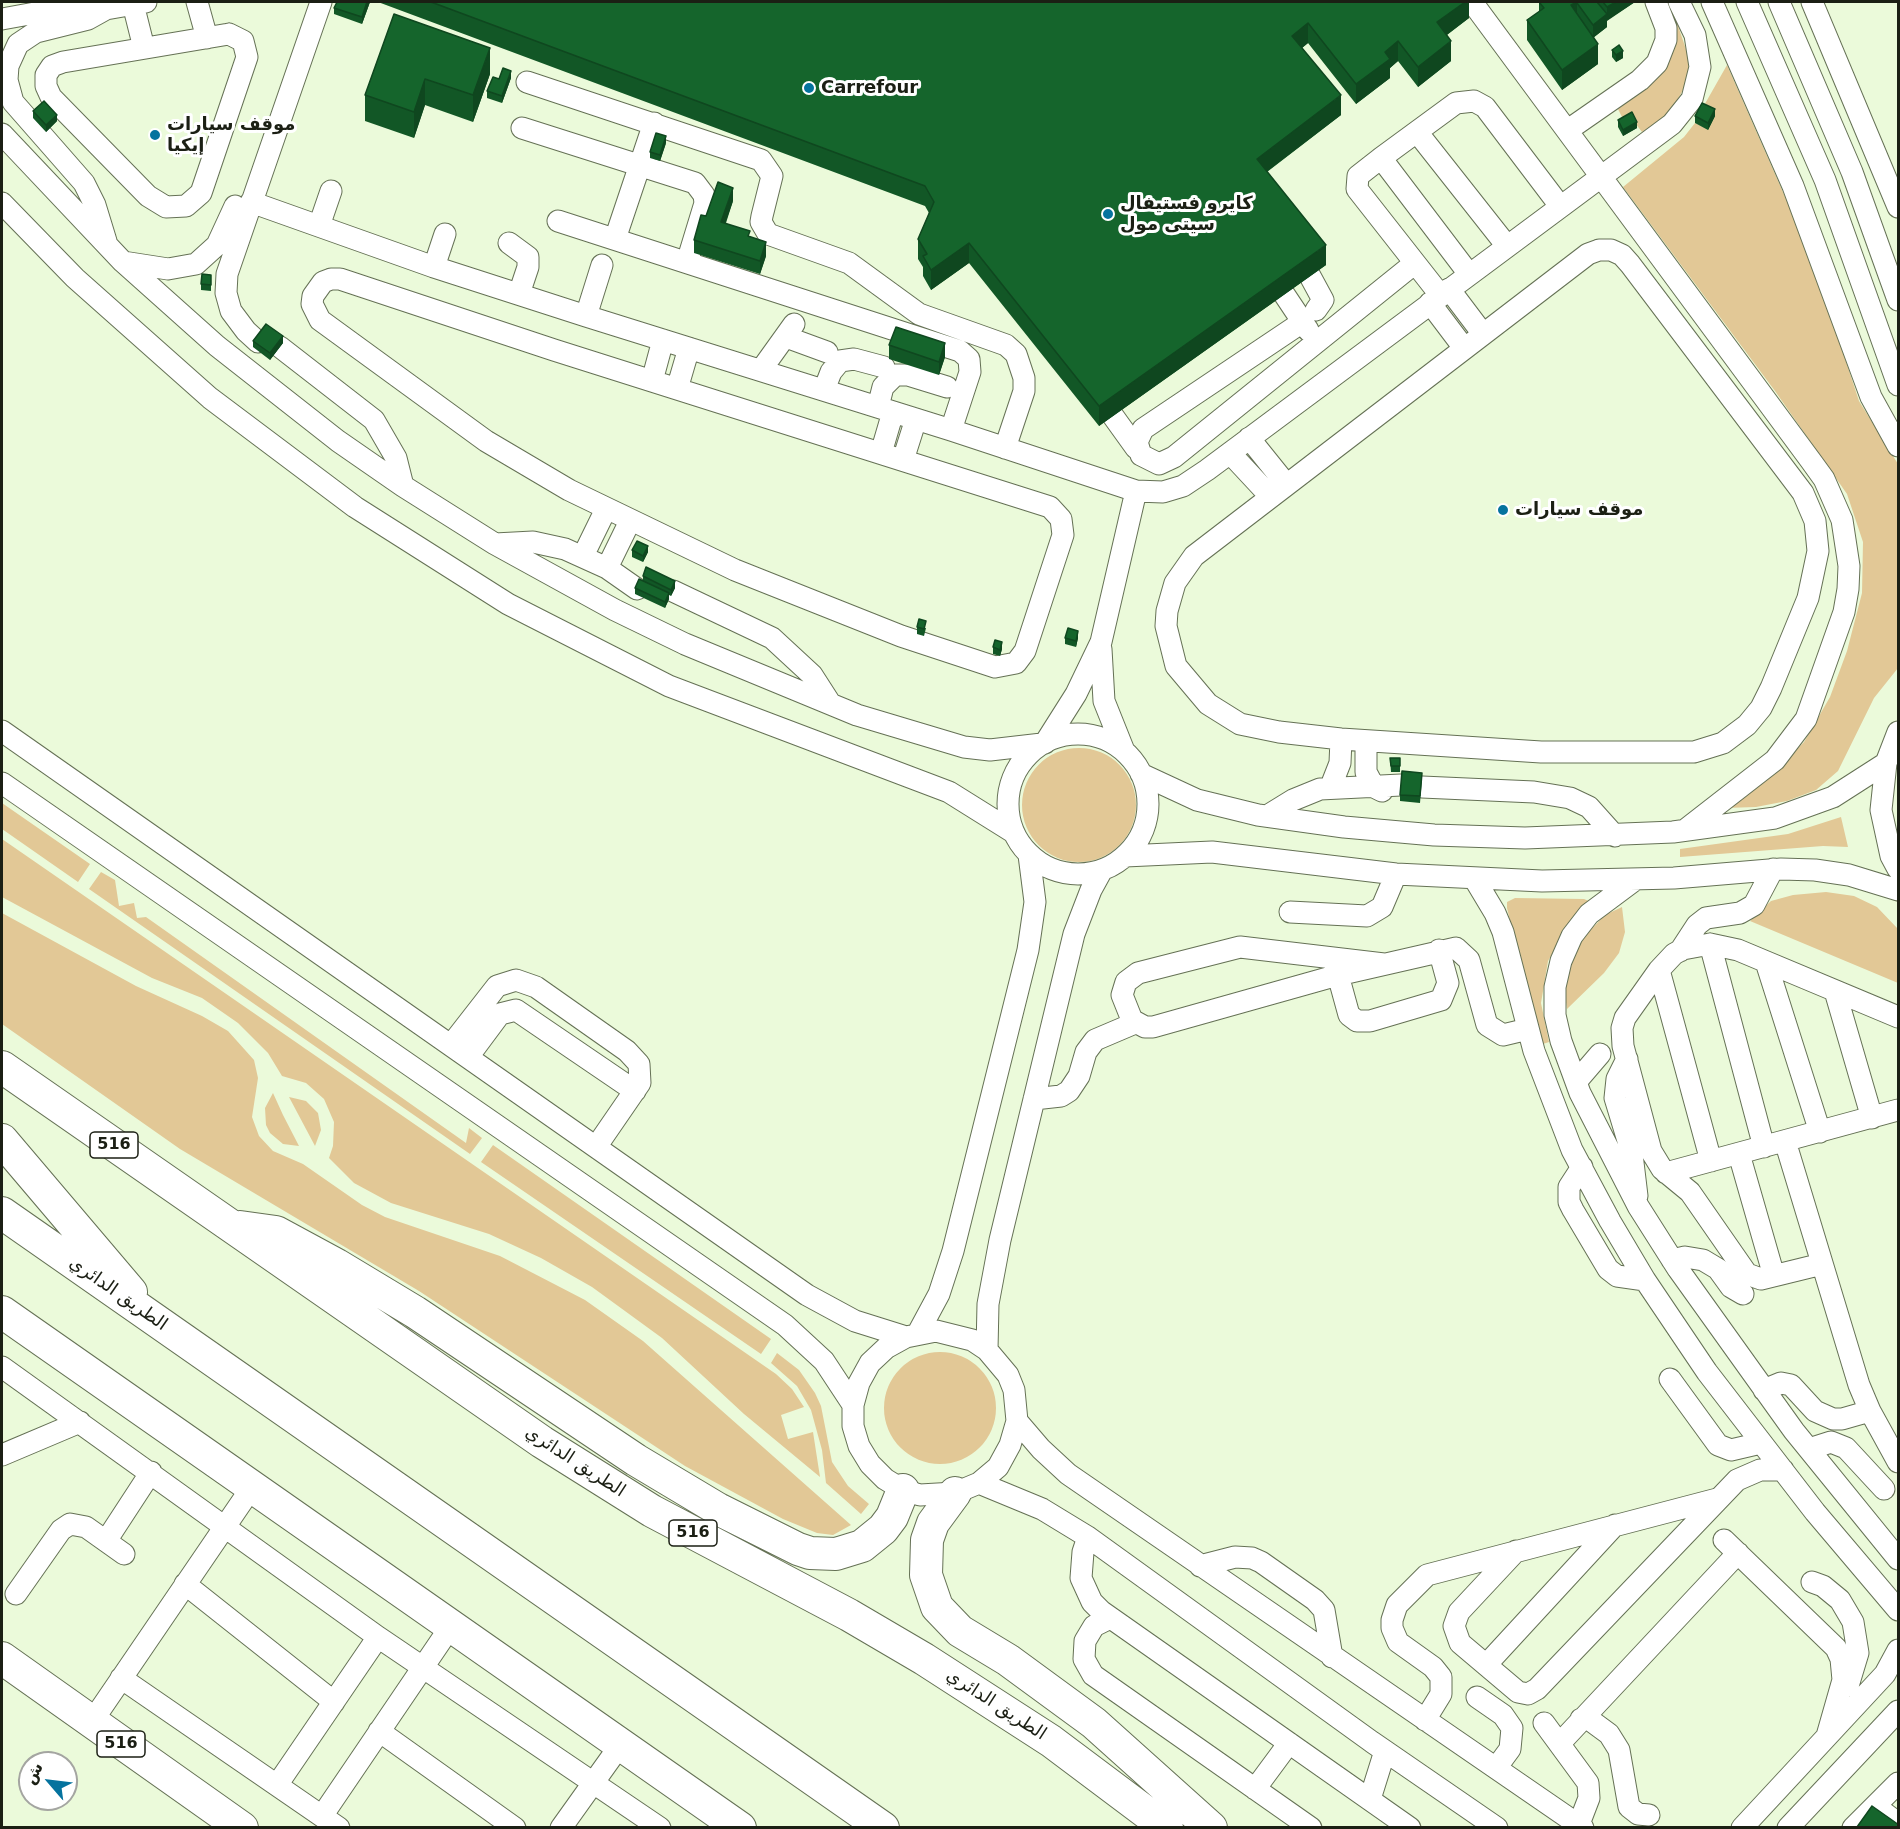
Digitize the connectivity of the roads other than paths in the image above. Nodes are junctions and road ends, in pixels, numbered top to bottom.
1 (197, 2) edge
2 (306, 2) edge
3 (321, 2) edge
4 (1472, 2) edge
5 (1656, 2) edge
6 (1679, 2) edge
7 (1712, 2) edge
8 (1747, 2) edge
9 (1779, 2) edge
10 (1812, 2) edge
11 (140, 3) edge
12 (106, 5) edge
13 (28, 7) edge
14 (2, 19) edge
15 (36, 32) junction
16 (207, 38) junction
17 (309, 44) junction
18 (144, 48) junction
19 (7, 80) junction
20 (526, 82) dead end
21 (654, 123) junction
22 (522, 128) dead end
23 (1568, 130) junction
24 (1417, 132) junction
25 (2, 134) edge
26 (1381, 158) junction
27 (639, 165) junction
28 (1603, 176) junction
29 (331, 191) dead end
30 (251, 202) junction
31 (2, 203) edge
32 (95, 205) junction
33 (1560, 207) junction
34 (1899, 207) edge
35 (558, 221) dead end
36 (319, 226) junction
37 (445, 234) dead end
38 (615, 239) junction
39 (509, 243) dead end
40 (107, 246) junction
41 (1507, 246) junction
42 (1411, 257) junction
43 (123, 261) junction
44 (687, 262) junction
45 (602, 265) dead end
46 (434, 267) junction
47 (1469, 274) junction
48 (1310, 276) dead end
49 (519, 294) junction
50 (1284, 294) dead end
51 (1440, 296) junction
52 (1899, 300) edge
53 (1316, 310) dead end
54 (586, 316) junction
55 (236, 319) junction
56 (1301, 328) junction
57 (1483, 334) junction
58 (663, 340) junction
59 (217, 346) junction
60 (689, 348) junction
61 (1464, 348) junction
62 (827, 352) dead end
63 (884, 367) dead end
64 (761, 370) junction
65 (652, 381) junction
66 (1899, 385) edge
67 (947, 387) dead end
68 (677, 389) junction
69 (824, 390) junction
70 (885, 409) junction
71 (1113, 416) dead end
72 (916, 418) junction
73 (951, 430) junction
74 (1249, 438) junction
75 (1899, 446) edge
76 (1005, 448) junction
77 (1136, 448) dead end
78 (880, 453) junction
79 (1163, 453) dead end
80 (1230, 453) junction
81 (903, 460) junction
82 (403, 486) junction
83 (1278, 490) junction
84 (1136, 491) junction
85 (606, 509) junction
86 (630, 521) junction
87 (495, 544) junction
88 (583, 556) junction
89 (607, 568) junction
90 (641, 583) edge
91 (670, 597) edge
92 (1101, 642) junction
93 (830, 703) junction
94 (2, 731) edge
95 (1899, 732) edge
96 (1341, 739) junction
97 (1366, 741) junction
98 (1043, 744) junction
99 (1124, 751) junction
100 (1886, 763) junction
101 (1141, 774) junction
102 (2, 783) edge
103 (1331, 786) junction
104 (1374, 788) junction
105 (1267, 816) junction
106 (1685, 831) junction
107 (1013, 832) junction
108 (1615, 836) junction
109 (1029, 855) junction
110 (1125, 856) junction
111 (1773, 869) junction
112 (1899, 869) edge
113 (1102, 870) junction
114 (1396, 874) junction
115 (1474, 878) junction
116 (1636, 879) junction
117 (1899, 890) edge
118 (1290, 912) dead end
119 (1710, 944) junction
120 (1438, 950) junction
121 (1680, 951) junction
122 (1766, 962) junction
123 (1384, 964) junction
124 (1659, 969) junction
125 (1338, 975) junction
126 (1835, 991) junction
127 (1898, 1017) edge
128 (1135, 1023) junction
129 (1528, 1029) junction
130 (459, 1051) junction
131 (1600, 1054) dead end
132 (1627, 1059) junction
133 (2, 1067) edge
134 (1576, 1082) junction
135 (635, 1091) junction
136 (1034, 1100) junction
137 (1899, 1110) edge
138 (1872, 1118) junction
139 (1820, 1132) junction
140 (2, 1140) edge
141 (1785, 1141) junction
142 (596, 1147) junction
143 (1764, 1147) junction
144 (1739, 1154) junction
145 (1712, 1161) junction
146 (1666, 1173) junction
147 (1638, 1206) junction
148 (2, 1213) edge
149 (227, 1224) junction
150 (1672, 1260) junction
151 (1822, 1264) junction
152 (1774, 1276) junction
153 (1743, 1294) dead end
154 (2, 1312) edge
155 (155, 1320) junction
156 (912, 1335) junction
157 (987, 1350) junction
158 (2, 1366) edge
159 (1670, 1379) dead end
160 (1764, 1390) junction
161 (853, 1405) junction
162 (1870, 1411) junction
163 (1017, 1421) junction
164 (80, 1422) junction
165 (1761, 1443) junction
166 (1809, 1449) junction
167 (2, 1455) edge
168 (1899, 1462) edge
169 (1783, 1470) junction
170 (151, 1472) junction
171 (252, 1486) junction
172 (967, 1488) junction
173 (1884, 1489) dead end
174 (903, 1490) junction
175 (1717, 1499) junction
176 (225, 1526) junction
177 (1615, 1526) junction
178 (1088, 1537) junction
179 (106, 1541) junction
180 (1516, 1551) junction
181 (124, 1554) dead end
182 (1899, 1559) edge
183 (1200, 1566) junction
184 (1812, 1582) dead end
185 (185, 1584) junction
186 (16, 1594) dead end
187 (1899, 1610) edge
188 (1110, 1618) junction
189 (451, 1626) junction
190 (378, 1637) junction
191 (1899, 1650) edge
192 (1332, 1657) junction
193 (2, 1658) edge
194 (1486, 1665) junction
195 (423, 1667) junction
196 (121, 1678) junction
197 (1478, 1696) dead end
198 (1838, 1701) junction
199 (334, 1702) junction
200 (1899, 1711) edge
201 (1581, 1719) junction
202 (1425, 1720) junction
203 (91, 1723) junction
204 (1544, 1723) dead end
205 (379, 1731) junction
206 (1827, 1736) junction
207 (1561, 1742) junction
208 (1289, 1743) junction
209 (621, 1744) junction
210 (1385, 1751) junction
211 (1496, 1768) junction
212 (593, 1783) junction
213 (1899, 1783) edge
214 (277, 1785) junction
215 (1255, 1789) junction
216 (1371, 1799) junction
217 (1875, 1806) junction
218 (1649, 1815) dead end
219 (331, 1822) edge
220 (1899, 1823) edge
221 (1581, 1826) edge
222 (242, 1827) edge
223 (515, 1827) edge
224 (561, 1827) edge
225 (660, 1827) edge
226 (740, 1827) edge
227 (883, 1827) edge
228 (1167, 1827) edge
229 (1211, 1827) edge
230 (1311, 1827) edge
231 (1410, 1827) edge
232 (1497, 1827) edge
233 (1742, 1827) edge
234 (1788, 1827) edge
235 (1853, 1827) edge

1 - 16 street
2 - 17 street
3 - 17 street
4 - 23 street
5 - 23 street
6 - 28 street
7 - 75 street
8 - 66 street
9 - 52 street
10 - 34 street
11 - 12 street
11 - 18 street
12 - 13 street
12 - 15 street
13 - 14 street
13 - 15 street
15 - 19 street
16 - 18 street
16 - 18 street
17 - 30 street
17 - 43 street
19 - 32 street
19 - 32 street
20 - 21 street
21 - 27 street
21 - 76 street
22 - 27 street
23 - 28 street
24 - 26 street
24 - 33 street
24 - 41 street
25 - 40 street
26 - 42 street
26 - 47 street
27 - 38 street
27 - 44 street
28 - 33 street
28 - 106 street
29 - 36 street
30 - 36 street
30 - 55 street
31 - 107 street
32 - 40 street
33 - 41 street
35 - 38 street
36 - 46 street
37 - 46 street
38 - 44 street
39 - 49 street
40 - 43 street
41 - 47 street
42 - 51 street
42 - 56 street
42 - 56 street
43 - 59 street
44 - 73 street
45 - 54 street
46 - 49 street
47 - 51 street
48 - 53 street
49 - 54 street
50 - 56 street
51 - 57 street
51 - 61 street
51 - 74 street
54 - 58 street
55 - 59 street
55 - 82 street
56 - 79 street
57 - 61 street
57 - 97 street
58 - 60 street
58 - 65 street
59 - 82 street
60 - 64 street
60 - 68 street
61 - 83 street
62 - 64 street
63 - 69 street
64 - 69 street
65 - 68 street
65 - 85 street
67 - 70 street
68 - 78 street
69 - 70 street
70 - 72 street
70 - 78 street
71 - 77 street
72 - 73 street
72 - 81 street
73 - 76 street
74 - 80 street
74 - 83 street
76 - 84 street
78 - 81 street
80 - 83 street
80 - 84 street
81 - 86 street
82 - 87 street
83 - 96 street
84 - 92 street
85 - 86 street
85 - 88 street
86 - 89 street
87 - 88 street
87 - 93 street
88 - 89 street
89 - 90 street
91 - 93 street
92 - 98 street
92 - 99 street
93 - 98 street
94 - 130 street
95 - 100 street
96 - 97 street
96 - 103 street
97 - 104 street
98 - 99 street
98 - 107 street
99 - 101 street
100 - 106 street
100 - 112 street
101 - 105 street
101 - 110 street
102 - 161 street
103 - 104 street
103 - 105 street
104 - 108 street
105 - 108 street
106 - 108 street
107 - 109 street
109 - 113 street
109 - 156 street
110 - 113 street
110 - 114 street
111 - 116 street
111 - 117 street
111 - 121 street
113 - 136 street
114 - 115 street
114 - 118 street
115 - 116 street
115 - 129 street
116 - 134 street
119 - 121 street
119 - 122 street
119 - 143 street
120 - 123 street
120 - 125 street
120 - 129 street
121 - 124 street
122 - 126 street
122 - 139 street
123 - 125 street
123 - 128 street
124 - 132 street
124 - 145 street
125 - 128 street
126 - 127 street
126 - 138 street
128 - 136 street
129 - 165 street
130 - 135 street
130 - 135 street
130 - 142 street
131 - 134 street
132 - 146 street
132 - 147 street
133 - 149 highway, الطريق الدائري / 516
134 - 147 street
135 - 142 street
136 - 157 street
137 - 138 street
138 - 139 street
139 - 141 street
140 - 155 highway
141 - 143 street
141 - 151 street
142 - 156 street
143 - 144 street
144 - 145 street
144 - 152 street
145 - 146 street
146 - 152 street
147 - 150 street
148 - 155 highway, الطريق الدائري
149 - 174 highway
149 - 228 highway, الطريق الدائري / 516
150 - 153 street
150 - 160 street
151 - 152 street
151 - 162 street
154 - 171 highway
155 - 227 highway, الطريق الدائري
156 - 157 street
156 - 161 street
157 - 163 street
158 - 164 street
159 - 165 street
160 - 162 street
160 - 166 street
161 - 174 street
162 - 168 street
163 - 172 street
163 - 183 street
164 - 167 street
164 - 170 street
165 - 169 street
166 - 173 street
166 - 182 street
169 - 175 street
169 - 187 street
170 - 176 street
170 - 179 street
171 - 176 street
171 - 189 highway
172 - 174 street
172 - 178 street
172 - 229 highway
175 - 177 street
175 - 194 street
176 - 185 street
176 - 190 street
177 - 180 street
177 - 194 street
178 - 188 street
178 - 210 street
179 - 181 street
179 - 186 street
180 - 194 street
180 - 202 street
183 - 192 street
183 - 192 street
184 - 198 street
185 - 196 street
185 - 199 street
188 - 208 street
188 - 215 street
189 - 195 street
189 - 209 highway
190 - 195 street
190 - 199 street
191 - 206 street
192 - 202 street
193 - 203 highway, 516
195 - 205 street
195 - 212 street
196 - 203 street
196 - 214 street
197 - 211 street
198 - 201 street
198 - 206 street
199 - 214 street
200 - 234 street
201 - 207 street
201 - 218 street
202 - 211 street
203 - 222 highway, 516
204 - 207 street
205 - 219 street
205 - 223 street
206 - 233 street
207 - 221 street
208 - 215 street
208 - 216 street
209 - 212 street
209 - 226 highway
210 - 216 street
210 - 232 street
211 - 221 street
212 - 224 street
212 - 225 street
213 - 217 street
214 - 219 street
215 - 230 street
216 - 231 street
217 - 220 street
217 - 235 street

